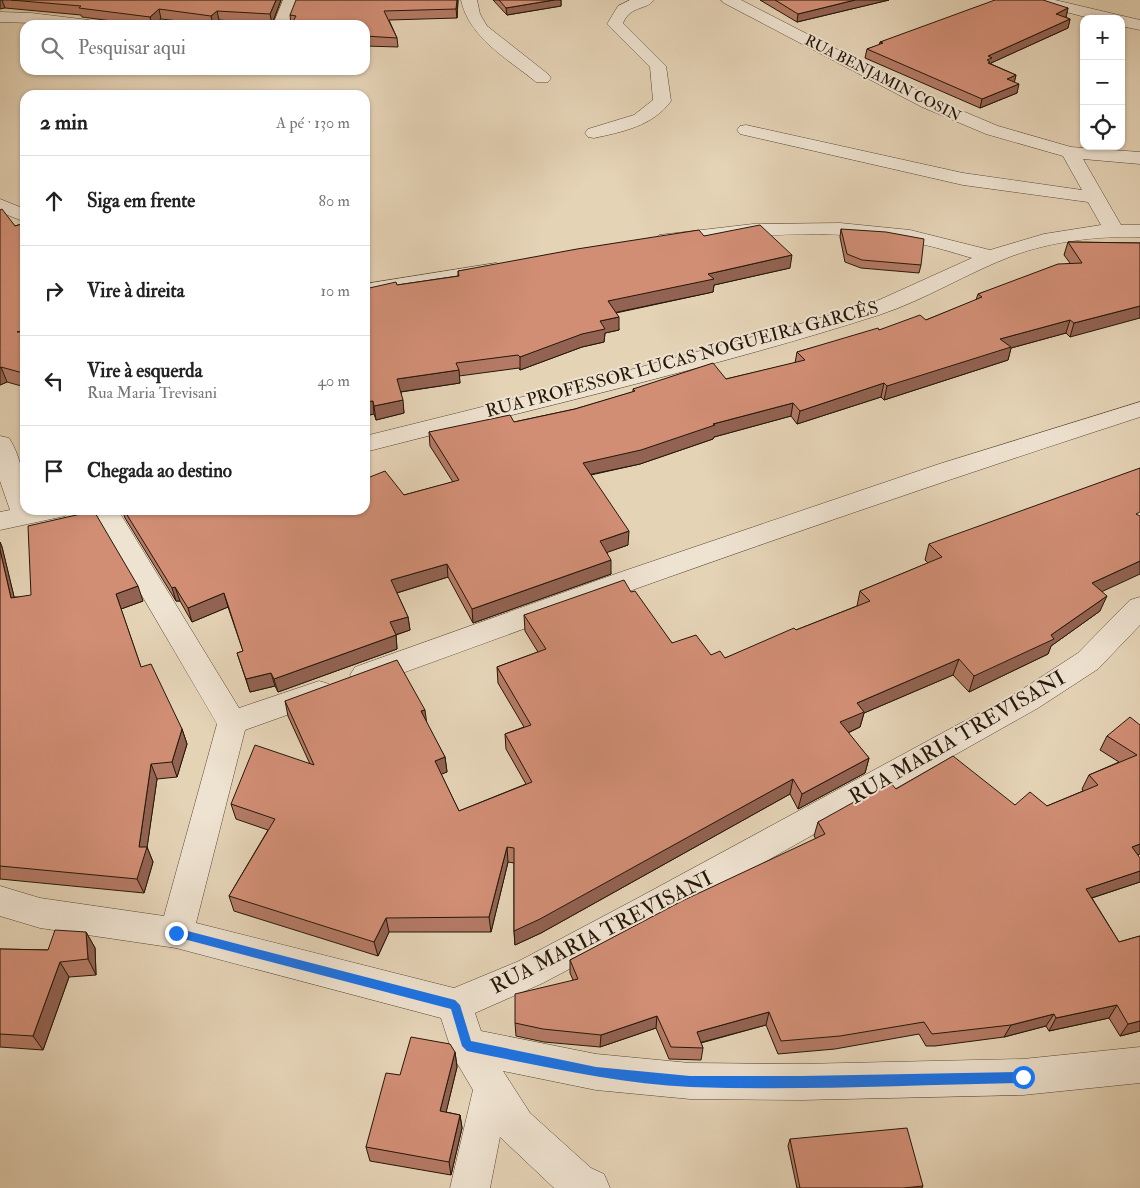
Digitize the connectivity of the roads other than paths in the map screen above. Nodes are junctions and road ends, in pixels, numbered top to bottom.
1 (291, 0) edge
2 (468, 0) edge
3 (646, 0) edge
4 (729, 0) edge
5 (1036, 0) edge
6 (1097, 15) edge
7 (0, 17) edge
8 (48, 20) edge
9 (283, 20) edge
10 (1125, 22) edge
11 (1140, 25) edge
12 (542, 78) dead end
13 (746, 130) dead end
14 (594, 133) dead end
15 (1070, 152) junction
16 (1140, 158) edge
17 (1095, 197) junction
18 (0, 205) edge
19 (20, 214) edge
20 (1113, 229) junction
21 (1140, 231) edge
22 (646, 242) edge
23 (991, 257) junction
24 (516, 266) edge
25 (370, 289) edge
26 (1138, 411) edge
27 (370, 443) edge
28 (0, 444) edge
29 (20, 502) edge
30 (34, 515) edge
31 (108, 515) edge
32 (25, 517) joint
33 (0, 521) edge
34 (1140, 607) edge
35 (232, 724) junction
36 (0, 900) edge
37 (176, 933) junction
38 (455, 1005) junction
39 (467, 1046) junction
40 (1140, 1065) edge
41 (492, 1087) junction
42 (470, 1188) edge
43 (590, 1188) edge

1 - 9 street
2 - 12 street
3 - 14 street
4 - 15 street, RUA BENJAMIN COSIN
5 - 6 street
7 - 8 street
10 - 11 street
13 - 17 street
15 - 16 street, RUA BENJAMIN COSIN
15 - 17 street
17 - 20 street
18 - 19 street
20 - 21 street, RUA PROFESSOR LUCAS NOGUEIRA GARCÊS
20 - 23 street, RUA PROFESSOR LUCAS NOGUEIRA GARCÊS
22 - 23 street
23 - 27 street, RUA PROFESSOR LUCAS NOGUEIRA GARCÊS
24 - 25 street
26 - 35 street
28 - 29 street
30 - 32 street
31 - 35 street
32 - 33 street
34 - 38 street, RUA MARIA TREVISANI
35 - 37 street
36 - 37 street
37 - 38 street
38 - 39 street
39 - 40 street
39 - 41 street
41 - 42 street
41 - 43 street

